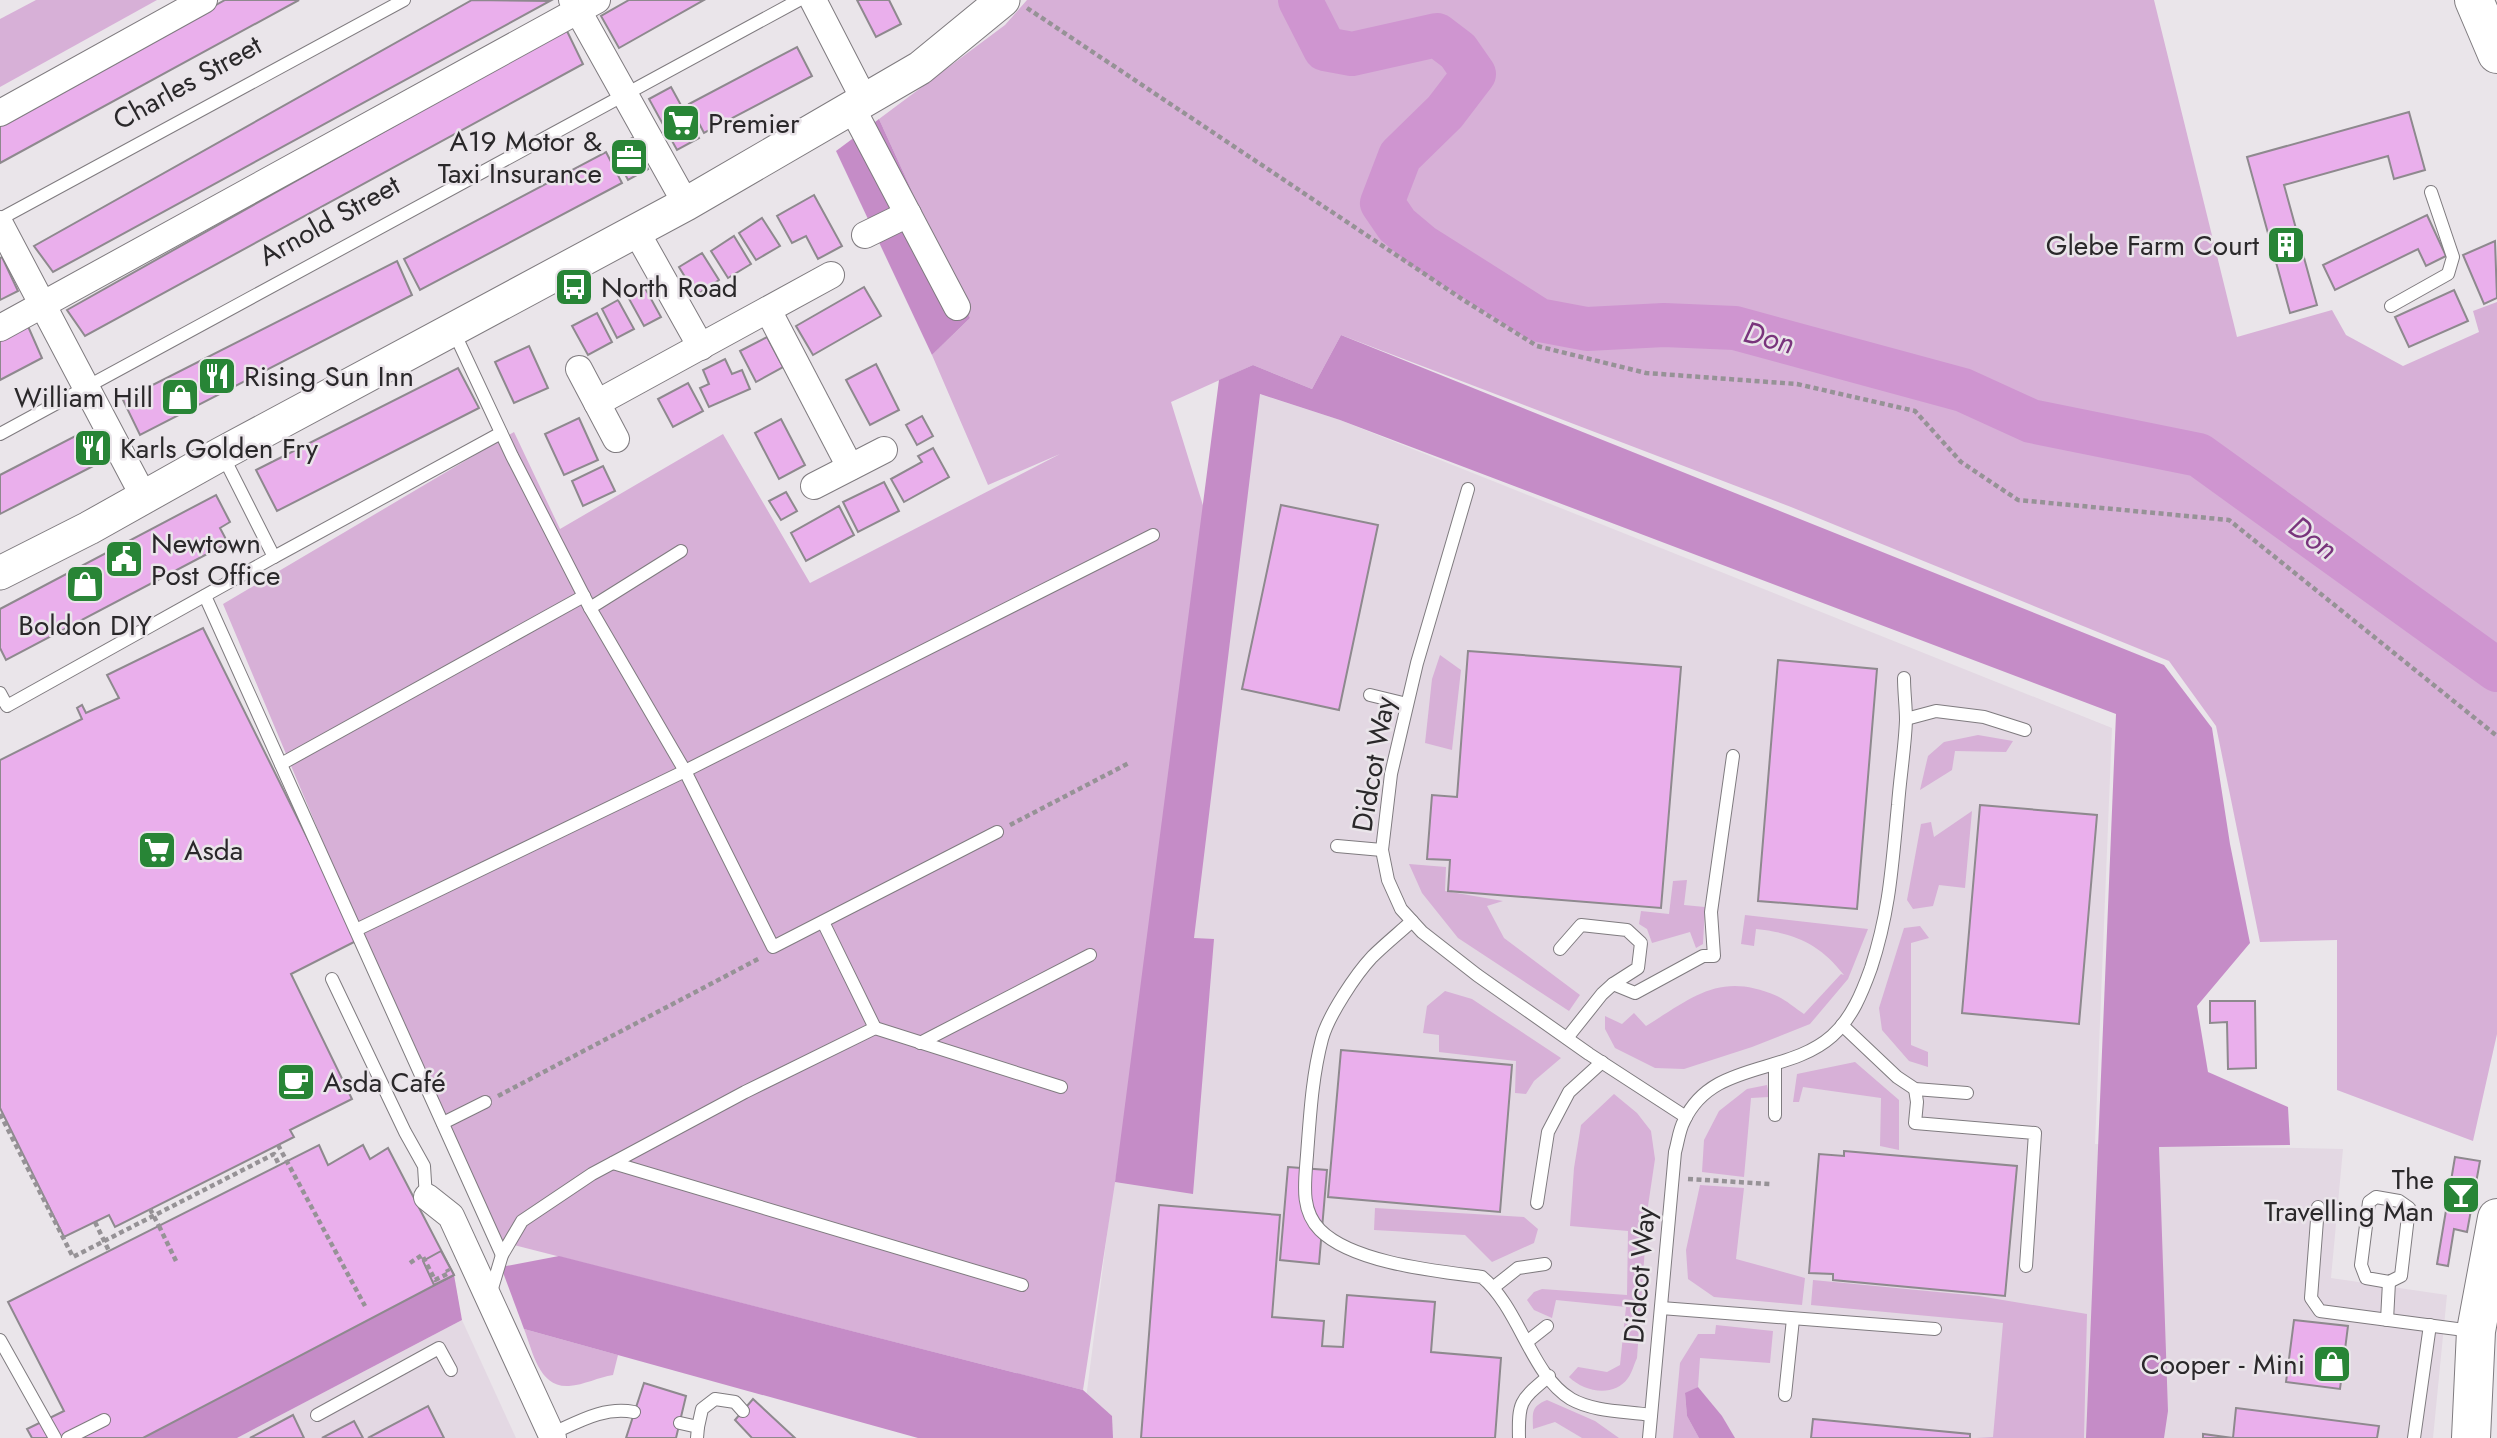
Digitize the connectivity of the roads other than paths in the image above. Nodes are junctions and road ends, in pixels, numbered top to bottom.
1 (204, 0) edge
2 (404, 0) edge
3 (799, 0) edge
4 (813, 0) edge
5 (2474, 0) edge
6 (582, 4) edge
7 (1015, 4) edge
8 (2497, 54) edge
9 (624, 94) junction
10 (858, 104) junction
11 (0, 113) edge
12 (2431, 192) dead end
13 (686, 204) junction
14 (908, 214) junction
15 (0, 222) edge
16 (636, 231) junction
17 (865, 235) dead end
18 (831, 275) dead end
19 (43, 306) junction
20 (2391, 306) dead end
21 (957, 307) dead end
22 (768, 310) junction
23 (0, 328) edge
24 (453, 330) junction
25 (701, 347) junction
26 (579, 369) dead end
27 (87, 388) junction
28 (597, 403) junction
29 (502, 433) junction
30 (0, 434) edge
31 (616, 439) dead end
32 (884, 450) dead end
33 (222, 454) junction
34 (850, 467) junction
35 (814, 486) dead end
36 (1468, 489) dead end
37 (144, 497) junction
38 (1153, 535) dead end
39 (681, 551) dead end
40 (274, 557) junction
41 (0, 573) edge
42 (205, 596) junction
43 (587, 602) junction
44 (1903, 678) dead end
45 (0, 693) edge
46 (1370, 695) dead end
47 (1407, 704) junction
48 (1906, 719) junction
49 (2025, 730) dead end
50 (1733, 756) dead end
51 (281, 764) junction
52 (685, 771) junction
53 (997, 832) road end
54 (1337, 846) dead end
55 (1382, 850) junction
56 (1412, 921) junction
57 (823, 922) junction
58 (356, 930) junction
59 (1560, 948) dead end
60 (1090, 955) dead end
61 (332, 979) dead end
62 (1613, 984) junction
63 (1842, 1025) junction
64 (875, 1028) junction
65 (1567, 1038) junction
66 (920, 1043) junction
67 (1602, 1062) junction
68 (1775, 1064) junction
69 (1061, 1087) dead end
70 (1915, 1089) junction
71 (1967, 1093) dead end
72 (485, 1102) road end
73 (1775, 1115) dead end
74 (1686, 1117) junction
75 (443, 1123) junction
76 (613, 1163) junction
77 (421, 1199) joint
78 (1537, 1203) dead end
79 (2318, 1207) dead end
80 (2497, 1218) edge
81 (502, 1255) junction
82 (1545, 1264) dead end
83 (2026, 1266) dead end
84 (2389, 1282) junction
85 (1022, 1285) dead end
86 (1494, 1287) junction
87 (2490, 1294) edge
88 (489, 1298) junction
89 (1661, 1308) junction
90 (1793, 1319) junction
91 (2387, 1320) junction
92 (2430, 1325) junction
93 (1546, 1326) dead end
94 (1934, 1329) dead end
95 (2476, 1331) junction
96 (0, 1340) edge
97 (1528, 1341) junction
98 (451, 1370) dead end
99 (1549, 1376) junction
100 (1785, 1395) dead end
101 (743, 1411) dead end
102 (634, 1412) dead end
103 (317, 1415) dead end
104 (1651, 1415) junction
105 (104, 1420) dead end
106 (680, 1423) dead end
107 (697, 1433) edge
108 (552, 1436) edge
109 (55, 1438) edge
110 (68, 1438) edge
111 (1519, 1438) edge
112 (1649, 1438) edge
113 (2414, 1438) edge
114 (2472, 1438) edge

1 - 11 street
2 - 15 lane, Charles Street
3 - 9 lane, Arnold Street
4 - 10 street
5 - 8 main road
6 - 9 street
6 - 19 street
7 - 10 street
9 - 13 street
9 - 27 lane, Arnold Street
10 - 13 street
10 - 14 street
12 - 20 lane
13 - 16 street
14 - 17 street
14 - 21 street
15 - 19 street
16 - 24 street
16 - 25 street
18 - 22 street
19 - 23 street
19 - 27 street
22 - 25 street
22 - 34 street
24 - 29 lane
24 - 33 street
25 - 28 street
26 - 28 street
27 - 30 lane, Arnold Street
27 - 37 street
28 - 31 street
29 - 40 lane
29 - 43 lane
32 - 34 street
33 - 37 street
33 - 40 lane
34 - 35 street
36 - 47 lane, Didcot Way
37 - 41 street
38 - 52 lane
39 - 43 lane
40 - 42 lane
42 - 45 lane
42 - 51 lane
43 - 51 lane
43 - 52 lane
44 - 48 lane, Didcot Way
46 - 47 lane
47 - 55 lane, Didcot Way
48 - 49 lane
48 - 63 lane, Didcot Way
50 - 62 lane
51 - 58 lane
52 - 57 lane
52 - 58 lane
53 - 57 lane
54 - 55 lane
55 - 56 lane, Didcot Way
56 - 65 lane, Didcot Way
56 - 86 lane
57 - 64 lane
58 - 75 lane
59 - 62 lane
60 - 66 lane
61 - 77 lane
62 - 65 lane
63 - 68 lane, Didcot Way
63 - 70 lane
64 - 66 lane
64 - 76 lane
65 - 67 lane, Didcot Way
66 - 69 lane
67 - 74 lane, Didcot Way
67 - 78 lane
68 - 73 lane
68 - 74 lane, Didcot Way
70 - 71 lane
70 - 83 lane
72 - 75 lane
74 - 89 lane, Didcot Way
75 - 81 lane
76 - 81 lane
76 - 85 lane
77 - 88 street
79 - 91 lane
80 - 87 main road
81 - 88 lane
82 - 86 lane
84 - 84 lane
84 - 91 lane
86 - 97 lane
87 - 95 main road
88 - 108 street
89 - 90 lane
89 - 104 lane, Didcot Way
90 - 94 lane
90 - 100 lane
91 - 92 lane
92 - 95 lane
92 - 113 lane
93 - 97 lane
95 - 114 main road
96 - 109 lane
97 - 99 lane
98 - 103 lane
99 - 104 lane
99 - 111 lane
101 - 107 lane
102 - 108 lane
104 - 112 lane, Didcot Way
105 - 110 lane
106 - 107 lane

